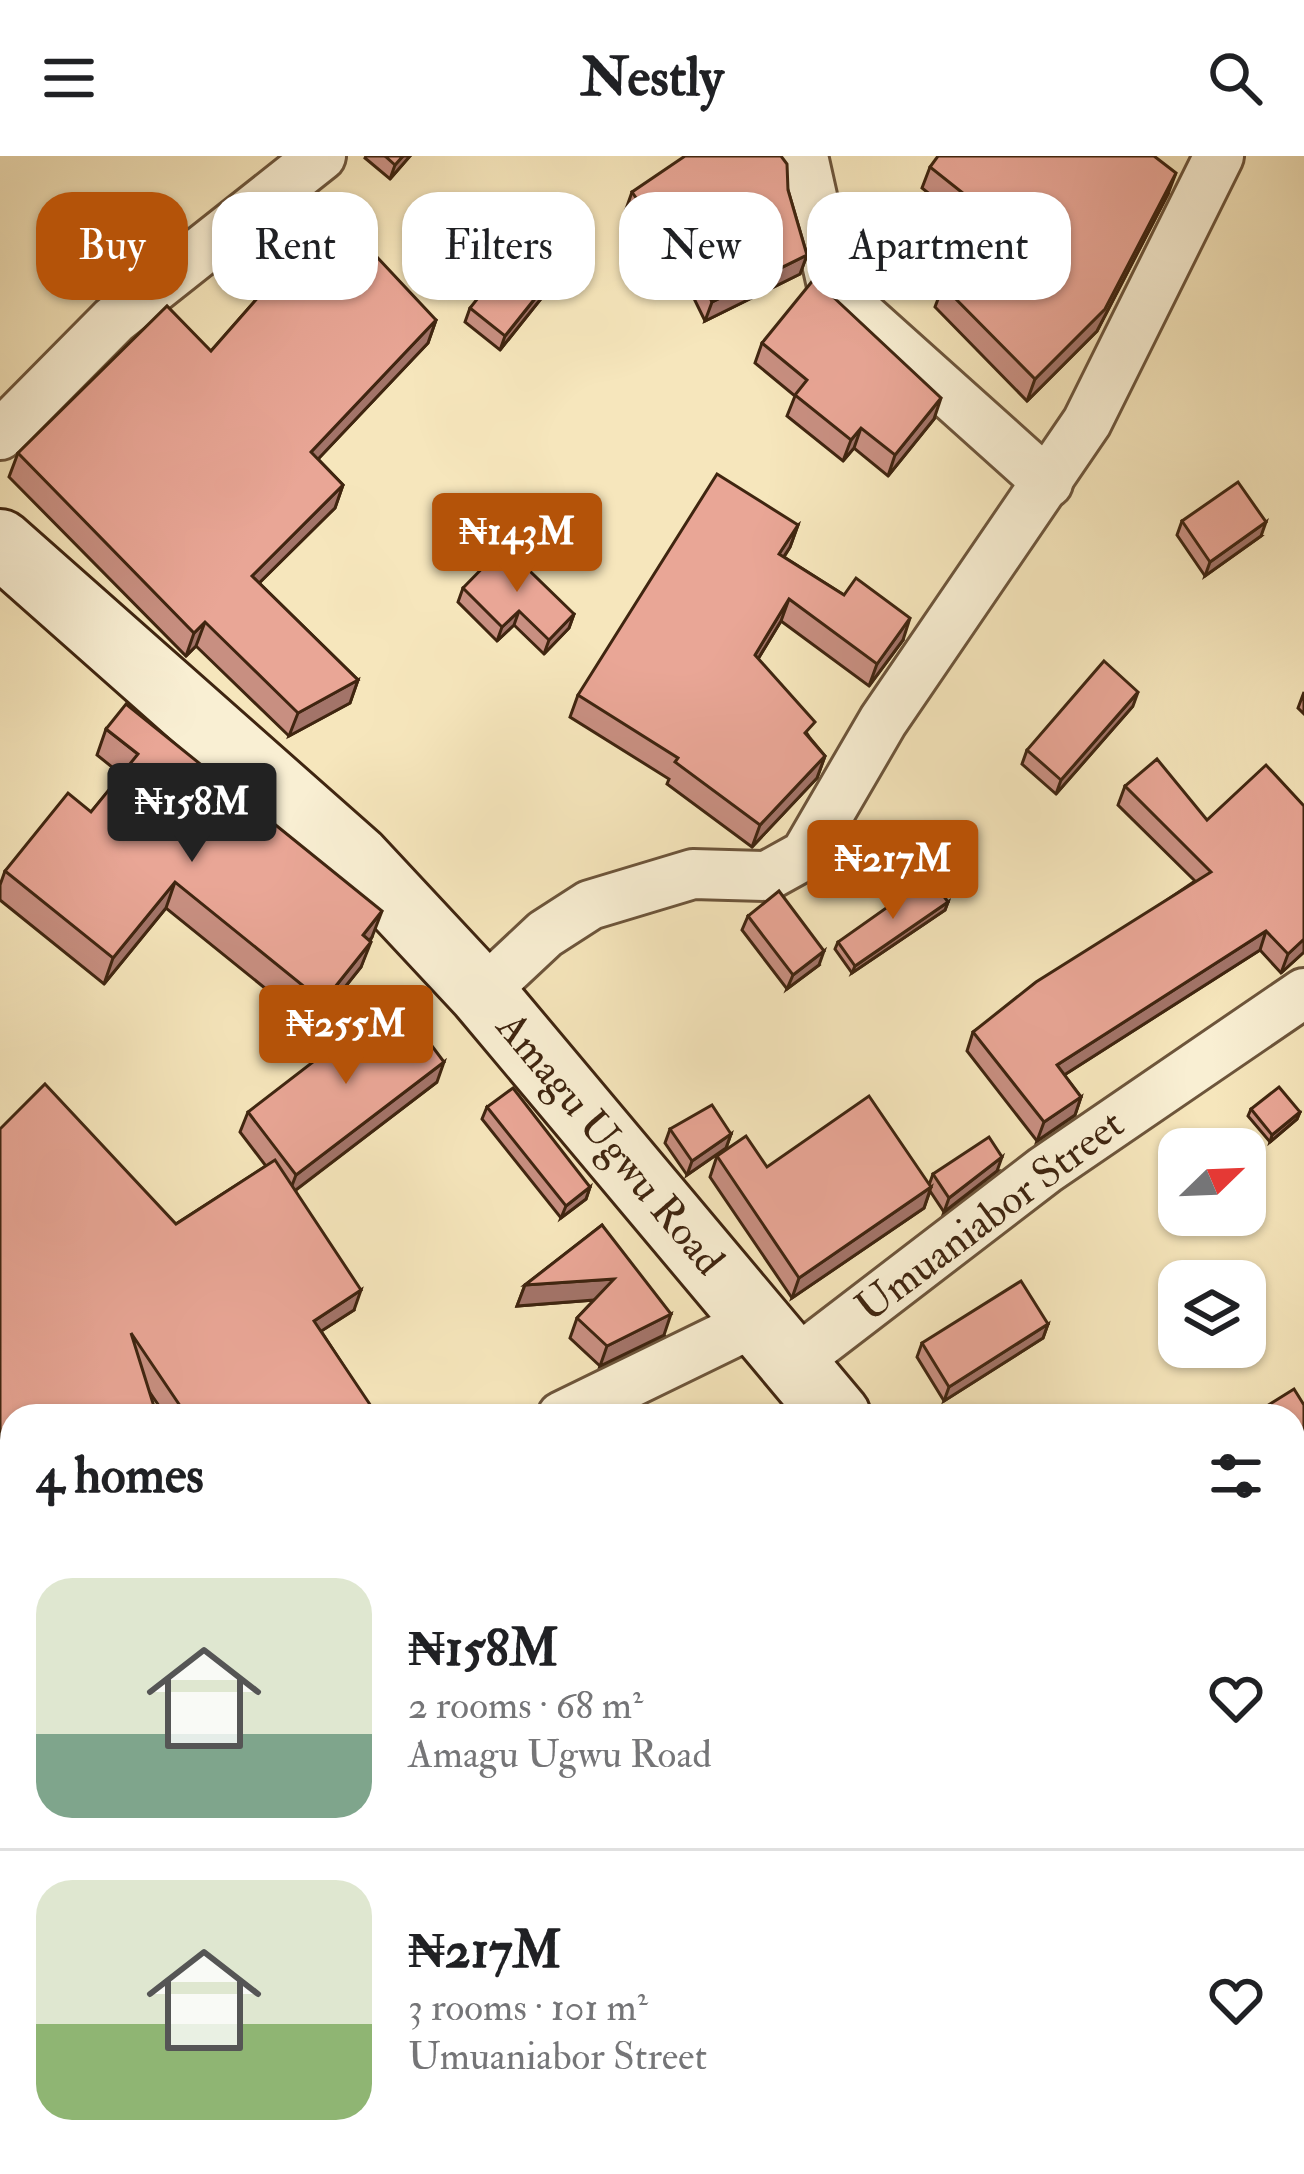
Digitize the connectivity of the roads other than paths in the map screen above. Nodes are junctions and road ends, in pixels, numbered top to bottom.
1 (321, 156) edge
2 (803, 156) edge
3 (1219, 156) edge
4 (0, 435) edge
5 (1048, 483) junction
6 (0, 543) edge
7 (482, 993) junction
8 (1304, 993) edge
9 (778, 1340) junction
10 (596, 1404) edge
11 (827, 1404) edge

1 - 4 street
2 - 5 street
3 - 5 street
5 - 7 street
6 - 7 street, Amagu Ugwu Road
7 - 9 street, Amagu Ugwu Road
8 - 9 street, Umuaniabor Street
9 - 10 street, Umuaniabor Street
9 - 11 street, Amagu Ugwu Road

